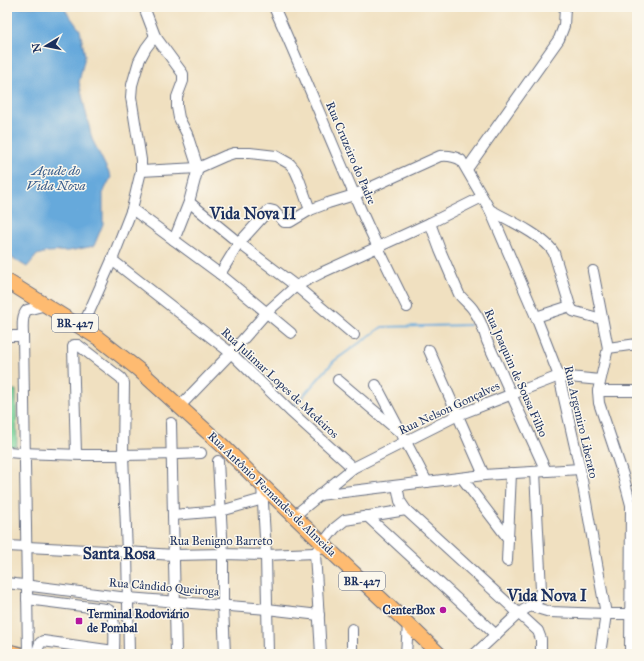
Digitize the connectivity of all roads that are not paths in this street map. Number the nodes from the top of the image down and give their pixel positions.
1 (144, 7) edge
2 (274, 7) edge
3 (565, 7) edge
4 (155, 36) junction
5 (198, 168) junction
6 (467, 169) junction
7 (141, 171) junction
8 (354, 195) junction
9 (482, 197) junction
10 (188, 202) junction
11 (132, 209) junction
12 (310, 210) junction
13 (490, 210) junction
14 (430, 223) junction
15 (174, 240) junction
16 (239, 243) junction
17 (378, 248) junction
18 (112, 260) junction
19 (593, 271) dead end
20 (220, 274) junction
21 (7, 281) edge
22 (296, 286) junction
23 (46, 305) junction
24 (570, 306) junction
25 (407, 307) dead end
26 (267, 312) junction
27 (536, 317) junction
28 (602, 319) junction
29 (82, 328) junction
30 (291, 333) dead end
31 (354, 335) dead end
32 (7, 336) edge
33 (23, 336) junction
34 (637, 344) edge
35 (608, 348) junction
36 (429, 350) dead end
37 (231, 353) junction
38 (559, 376) junction
39 (338, 380) dead end
40 (600, 380) junction
41 (376, 385) dead end
42 (598, 391) junction
43 (511, 394) junction
44 (637, 394) edge
45 (180, 406) junction
46 (458, 415) junction
47 (171, 423) dead end
48 (404, 438) junction
49 (7, 452) edge
50 (201, 452) dead end
51 (25, 454) junction
52 (76, 454) junction
53 (172, 454) junction
54 (123, 455) junction
55 (218, 461) dead end
56 (353, 468) junction
57 (580, 468) junction
58 (546, 471) junction
59 (535, 472) junction
60 (511, 474) junction
61 (484, 475) junction
62 (462, 478) junction
63 (427, 482) junction
64 (396, 486) junction
65 (262, 492) junction
66 (319, 495) junction
67 (634, 505) edge
68 (406, 510) junction
69 (221, 511) junction
70 (173, 516) junction
71 (294, 516) junction
72 (367, 516) junction
73 (507, 537) junction
74 (7, 546) edge
75 (26, 547) junction
76 (319, 548) junction
77 (127, 552) junction
78 (223, 554) junction
79 (174, 555) junction
80 (266, 555) junction
81 (507, 562) dead end
82 (7, 583) edge
83 (27, 585) junction
84 (128, 598) junction
85 (27, 599) junction
86 (175, 602) junction
87 (223, 606) junction
88 (530, 606) junction
89 (267, 609) junction
90 (519, 613) junction
91 (606, 614) junction
92 (634, 614) edge
93 (319, 615) junction
94 (408, 624) junction
95 (352, 629) dead end
96 (496, 635) junction
97 (7, 652) edge
98 (114, 653) edge
99 (19, 654) edge
100 (28, 654) edge
101 (36, 654) edge
102 (129, 654) edge
103 (176, 654) edge
104 (225, 654) edge
105 (268, 654) edge
106 (321, 654) edge
107 (352, 654) edge
108 (406, 654) edge
109 (439, 654) edge
110 (475, 654) edge
111 (542, 654) edge
112 (600, 654) edge
113 (630, 654) edge

1 - 4 street
2 - 8 street, Rua Cruzeiro do Padre
3 - 6 street
4 - 5 street
4 - 7 street
5 - 7 street
5 - 10 street
5 - 12 street
6 - 8 street
6 - 9 street, Rua Argemiro Liberato
7 - 11 street
8 - 12 street
8 - 17 street, Rua Cruzeiro do Padre
9 - 13 street, Rua Argemiro Liberato
9 - 14 street
10 - 15 street
10 - 16 street
11 - 15 street
11 - 18 street
12 - 16 street
13 - 24 street
13 - 27 street, Rua Argemiro Liberato
14 - 17 street
14 - 43 street, Rua Joaquim de Sousa Filho
15 - 20 street
16 - 20 street
16 - 22 street
17 - 22 street
17 - 25 street, Rua Cruzeiro do Padre
18 - 29 street
18 - 37 street, Rua Julimar Lopes de Medeiros
19 - 28 street
20 - 26 street
21 - 23 highway, BR-427
22 - 26 street
22 - 31 street
23 - 29 highway, BR-427
23 - 33 street
24 - 27 street
24 - 28 street
26 - 30 street
26 - 37 street
27 - 38 street, Rua Argemiro Liberato
28 - 35 street
29 - 45 highway, Rua Antônio Fernandes de Almeida / BR-427
32 - 33 street
33 - 51 street
34 - 35 street
35 - 40 street
36 - 46 street
37 - 45 street
37 - 56 street, Rua Julimar Lopes de Medeiros
38 - 40 street, Rua Nelson Gonçalves
38 - 43 street, Rua Nelson Gonçalves
38 - 57 street, Rua Argemiro Liberato
39 - 48 street
40 - 42 street
41 - 48 street
42 - 44 street
42 - 67 street
43 - 46 street, Rua Nelson Gonçalves
43 - 58 street, Rua Joaquim de Sousa Filho
45 - 65 highway, Rua Antônio Fernandes de Almeida / BR-427
46 - 48 street, Rua Nelson Gonçalves
46 - 61 street
47 - 53 street
48 - 56 street, Rua Nelson Gonçalves
48 - 63 street
49 - 51 street
50 - 53 street
51 - 52 street
51 - 75 street
52 - 54 street
52 - 54 street
53 - 54 street
53 - 70 street
54 - 77 street
55 - 69 street
56 - 66 street, Rua Nelson Gonçalves
57 - 58 street
57 - 91 street, Rua Argemiro Liberato
58 - 59 street
59 - 60 street
59 - 88 street
60 - 61 street
60 - 73 street
61 - 62 street
62 - 63 street
62 - 73 street
63 - 64 street
64 - 66 street
64 - 68 street
65 - 69 street
65 - 71 highway, Rua Antônio Fernandes de Almeida / BR-427
65 - 80 street
66 - 71 street, Rua Nelson Gonçalves
67 - 92 street
68 - 72 street
68 - 90 street
69 - 70 street
69 - 78 street
70 - 79 street
71 - 76 highway, Rua Antônio Fernandes de Almeida / BR-427
72 - 76 street
72 - 96 street
73 - 81 street
74 - 75 street, Rua Benigno Barreto
75 - 77 street, Rua Benigno Barreto
75 - 83 street
76 - 80 street, Rua Benigno Barreto
76 - 93 street
76 - 94 highway, Rua Antônio Fernandes de Almeida / BR-427
77 - 79 street, Rua Benigno Barreto
77 - 84 street
78 - 79 street, Rua Benigno Barreto
78 - 80 street, Rua Benigno Barreto
78 - 87 street
79 - 86 street
80 - 89 street
82 - 83 street, Rua Cândido Queiroga
83 - 84 street, Rua Cândido Queiroga
83 - 85 street
84 - 86 street, Rua Cândido Queiroga
84 - 102 street
85 - 98 street
85 - 100 street
86 - 87 street, Rua Cândido Queiroga
86 - 103 street
87 - 89 street, Rua Cândido Queiroga
87 - 104 street
88 - 90 street
88 - 91 street
89 - 93 street, Rua Cândido Queiroga
89 - 105 street
90 - 96 street
90 - 111 street
91 - 92 street
91 - 112 street, Rua Argemiro Liberato
92 - 113 street
93 - 106 street
94 - 108 street
94 - 109 highway, Rua Antônio Fernandes de Almeida / BR-427
95 - 107 street
96 - 110 street
97 - 99 highway
98 - 101 street

